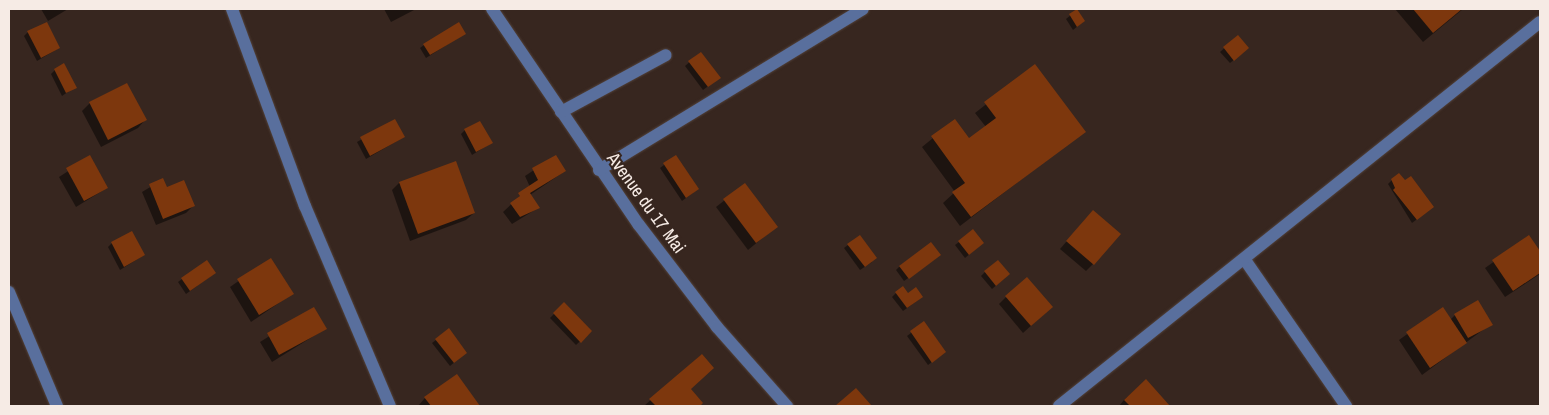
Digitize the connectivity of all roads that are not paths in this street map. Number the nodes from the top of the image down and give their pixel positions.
1 (492, 9) edge
2 (863, 9) edge
3 (234, 10) edge
4 (1540, 22) edge
5 (666, 55) dead end
6 (561, 112) junction
7 (599, 170) junction
8 (1245, 260) junction
9 (9, 292) edge
10 (57, 406) edge
11 (390, 406) edge
12 (786, 406) edge
13 (1059, 406) edge
14 (1346, 406) edge

1 - 6 street, Avenue du 17 Mai
2 - 7 street
3 - 11 street
4 - 8 street
5 - 6 street
6 - 7 street, Avenue du 17 Mai
7 - 12 street, Avenue du 17 Mai
8 - 13 street
8 - 14 street
9 - 10 street

